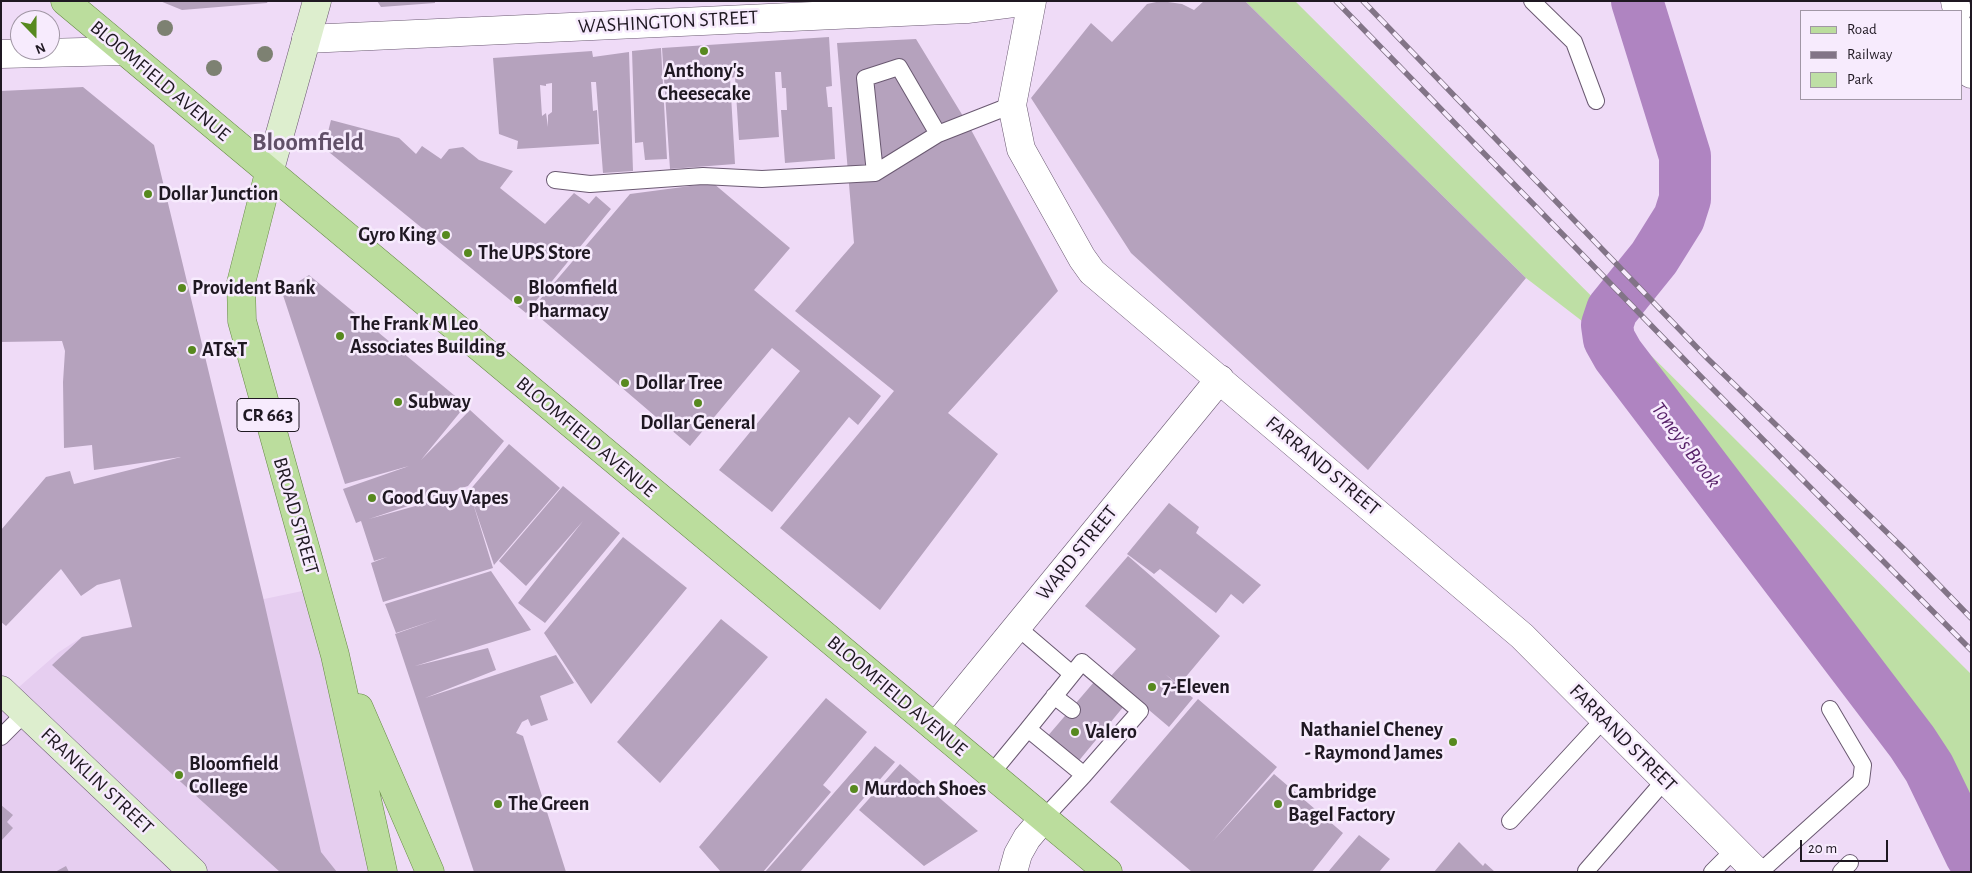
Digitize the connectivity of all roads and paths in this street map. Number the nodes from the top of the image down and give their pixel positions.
1 (65, 1) edge
2 (317, 1) edge
3 (1030, 1) edge
4 (1532, 1) edge
5 (1962, 34) edge
6 (306, 39) junction
7 (124, 51) junction
8 (1, 54) edge
9 (1971, 74) edge
10 (1596, 101) dead end
11 (1012, 105) junction
12 (938, 134) junction
13 (269, 173) junction
14 (875, 173) junction
15 (556, 180) dead end
16 (1220, 379) junction
17 (1017, 627) junction
18 (335, 655) junction
19 (1072, 674) junction
20 (1, 690) edge
21 (1054, 696) junction
22 (1830, 709) dead end
23 (1072, 710) dead end
24 (25, 712) junction
25 (1604, 719) junction
26 (935, 727) junction
27 (1028, 730) junction
28 (1, 737) edge
29 (991, 774) junction
30 (1084, 775) junction
31 (1665, 780) junction
32 (1044, 818) junction
33 (1510, 821) dead end
34 (1735, 849) junction
35 (1586, 871) edge
36 (193, 872) edge
37 (384, 872) edge
38 (430, 872) edge
39 (1013, 872) edge
40 (1108, 872) edge
41 (1712, 872) edge
42 (1759, 872) edge

1 - 7 main road, BLOOMFIELD AVENUE
2 - 6 main road
3 - 6 street, WASHINGTON STREET
3 - 11 street, FARRAND STREET
4 - 10 lane
5 - 9 street
6 - 13 main road
7 - 8 street
7 - 13 main road, BLOOMFIELD AVENUE
11 - 12 lane
11 - 16 street, FARRAND STREET
12 - 14 lane
12 - 14 lane
13 - 18 main road, BROAD STREET / CR 663
13 - 26 main road, BLOOMFIELD AVENUE
14 - 15 lane
16 - 17 street, WARD STREET
16 - 25 street, FARRAND STREET
17 - 19 lane
17 - 26 street, WARD STREET
18 - 37 main road, BROAD STREET / CR 663
18 - 38 main road, BROAD STREET / CR 663
19 - 21 lane
19 - 30 lane
20 - 24 main road, FRANKLIN STREET
21 - 23 lane
21 - 27 lane
22 - 42 lane
24 - 28 lane
24 - 36 main road, FRANKLIN STREET
25 - 31 street, FARRAND STREET
25 - 33 lane
26 - 29 main road, BLOOMFIELD AVENUE
27 - 29 lane
27 - 30 lane
29 - 32 main road, BLOOMFIELD AVENUE
30 - 32 lane
31 - 34 street, FARRAND STREET
31 - 35 lane
32 - 39 street
32 - 40 main road, BLOOMFIELD AVENUE
34 - 41 lane
34 - 42 street, FARRAND STREET

